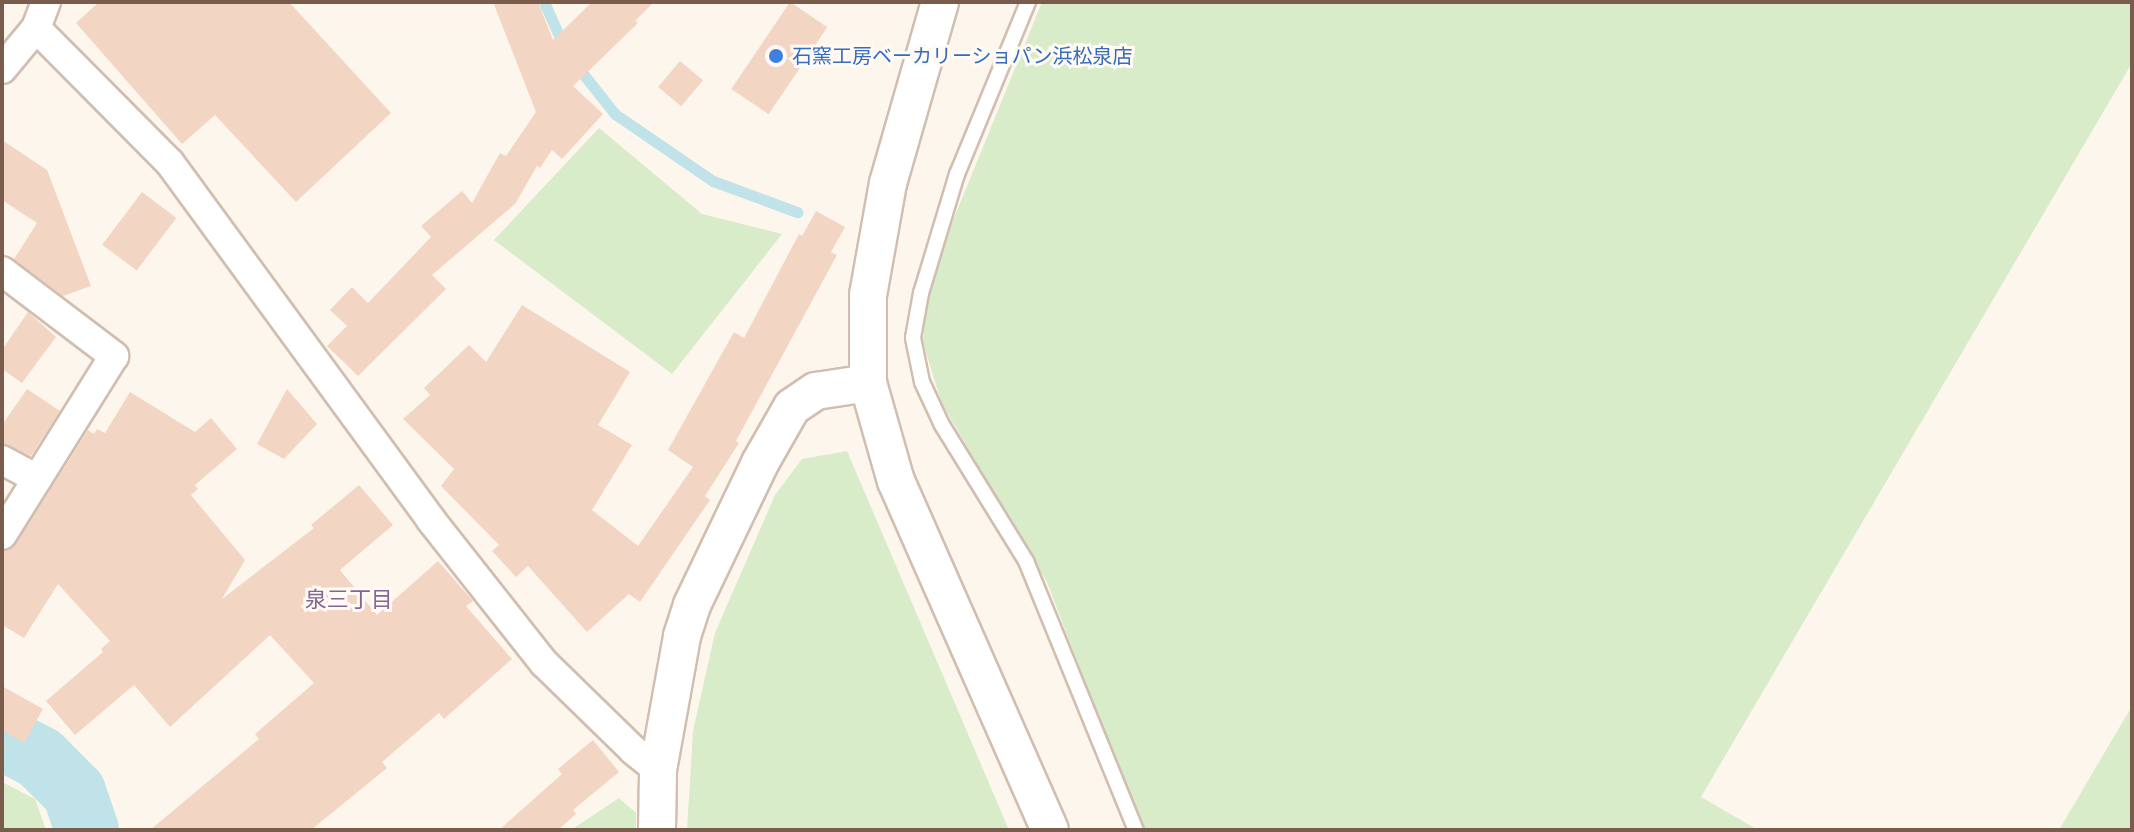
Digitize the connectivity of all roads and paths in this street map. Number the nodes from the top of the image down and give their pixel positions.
1 (940, 2) edge
2 (1028, 2) edge
3 (41, 15) edge
4 (2, 69) edge
5 (2, 271) edge
6 (868, 383) junction
7 (2, 460) edge
8 (37, 479) junction
9 (2, 535) edge
10 (658, 770) junction
11 (657, 830) edge
12 (1050, 830) edge
13 (1136, 830) edge

1 - 6 street
2 - 13 lane
3 - 4 street
3 - 10 street
5 - 8 street
6 - 10 street
6 - 12 street
7 - 8 street
8 - 9 street
10 - 11 street

